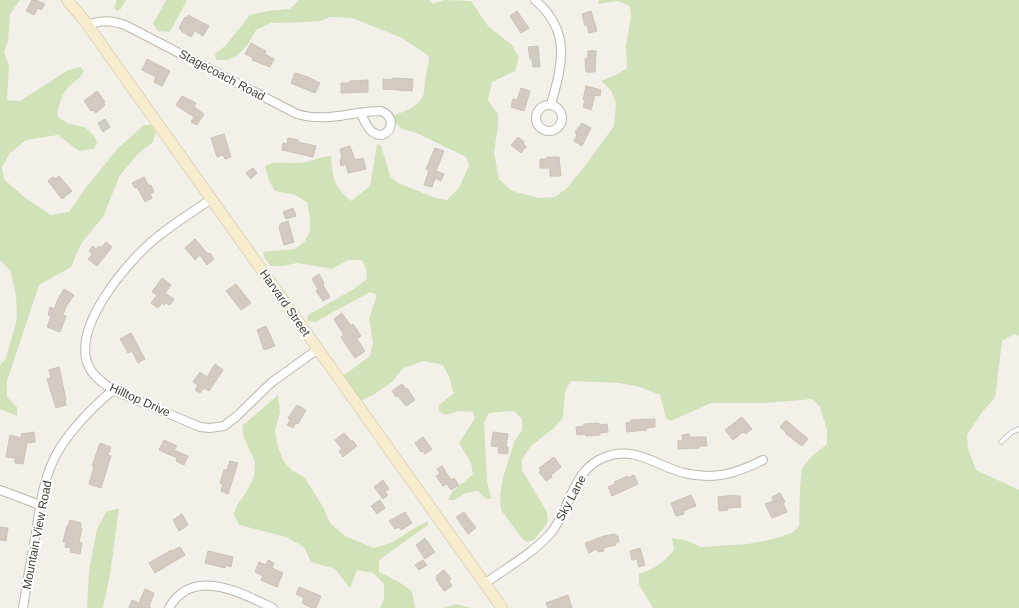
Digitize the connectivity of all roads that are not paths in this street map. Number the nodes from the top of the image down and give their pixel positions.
1 (67, 0) edge
2 (535, 0) edge
3 (87, 25) junction
4 (551, 105) dead end
5 (361, 114) dead end
6 (211, 199) junction
7 (318, 349) junction
8 (113, 390) junction
9 (1019, 429) edge
10 (1001, 442) dead end
11 (763, 460) dead end
12 (0, 490) edge
13 (40, 505) junction
14 (484, 584) junction
15 (23, 608) edge
16 (168, 608) edge
17 (273, 608) edge
18 (502, 608) edge

1 - 3 main road, Harvard Street
2 - 4 street
3 - 5 street, Stagecoach Road
3 - 6 main road, Harvard Street
6 - 7 main road, Harvard Street
6 - 8 street, Hilltop Drive
7 - 8 street, Hilltop Drive
7 - 14 main road, Harvard Street
8 - 13 street, Mountain View Road
9 - 10 lane
11 - 14 street, Sky Lane
12 - 13 street
13 - 15 street, Mountain View Road
14 - 18 main road, Harvard Street
16 - 17 street

